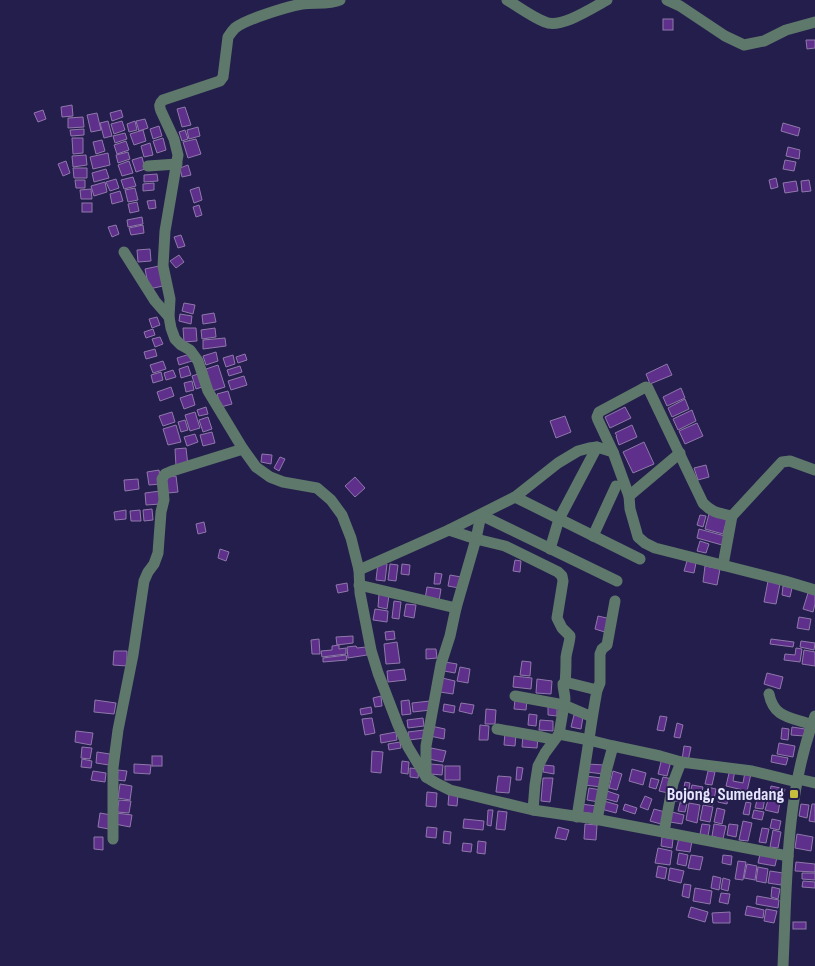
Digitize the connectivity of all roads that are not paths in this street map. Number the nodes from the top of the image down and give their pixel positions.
1 (340, 0) edge
2 (507, 0) edge
3 (607, 0) edge
4 (667, 0) edge
5 (815, 22) edge
6 (177, 164) junction
7 (148, 166) dead end
8 (124, 252) dead end
9 (168, 317) junction
10 (597, 448) junction
11 (243, 449) junction
12 (613, 452) junction
13 (680, 453) junction
14 (815, 470) edge
15 (616, 486) dead end
16 (629, 496) junction
17 (515, 498) junction
18 (481, 515) junction
19 (732, 516) junction
20 (560, 520) junction
21 (449, 530) junction
22 (594, 536) junction
23 (476, 538) junction
24 (550, 549) junction
25 (640, 559) dead end
26 (723, 565) junction
27 (359, 570) junction
28 (617, 581) dead end
29 (359, 585) junction
30 (815, 590) edge
31 (615, 600) dead end
32 (456, 608) junction
33 (565, 683) junction
34 (598, 690) junction
35 (769, 694) dead end
36 (514, 696) dead end
37 (564, 705) junction
38 (592, 717) junction
39 (813, 721) edge
40 (497, 729) dead end
41 (556, 737) junction
42 (589, 740) junction
43 (613, 746) junction
44 (681, 762) junction
45 (426, 776) junction
46 (797, 780) junction
47 (815, 783) edge
48 (533, 810) junction
49 (577, 817) junction
50 (597, 820) junction
51 (664, 832) junction
52 (112, 839) dead end
53 (788, 856) junction
54 (782, 966) edge

1 - 6 street
2 - 3 street
4 - 5 street
6 - 7 street
6 - 9 street
8 - 9 street
9 - 11 street
10 - 12 street
10 - 17 street
10 - 20 street
11 - 27 street
11 - 52 street
12 - 13 street
12 - 16 street
13 - 16 street
13 - 19 street
14 - 19 street
15 - 22 street
16 - 26 street
17 - 18 street
17 - 20 street
18 - 21 street
18 - 23 street
18 - 24 street
19 - 26 street
20 - 22 street
20 - 24 street
21 - 23 street
21 - 27 street
22 - 25 street
23 - 32 street
23 - 33 street
24 - 28 street
26 - 30 street
27 - 29 street
29 - 32 street
29 - 45 street
31 - 34 street
32 - 45 street
33 - 34 street
33 - 37 street
34 - 38 street
35 - 39 street
36 - 37 street
37 - 38 street
37 - 41 street
38 - 42 street
39 - 46 street
40 - 41 street
41 - 42 street
41 - 48 street
42 - 43 street
42 - 49 street
43 - 44 street
43 - 50 street
44 - 46 street
44 - 51 street
45 - 48 street
46 - 47 street
46 - 53 street
48 - 49 street
49 - 50 street
50 - 51 street
51 - 53 street
53 - 54 street

